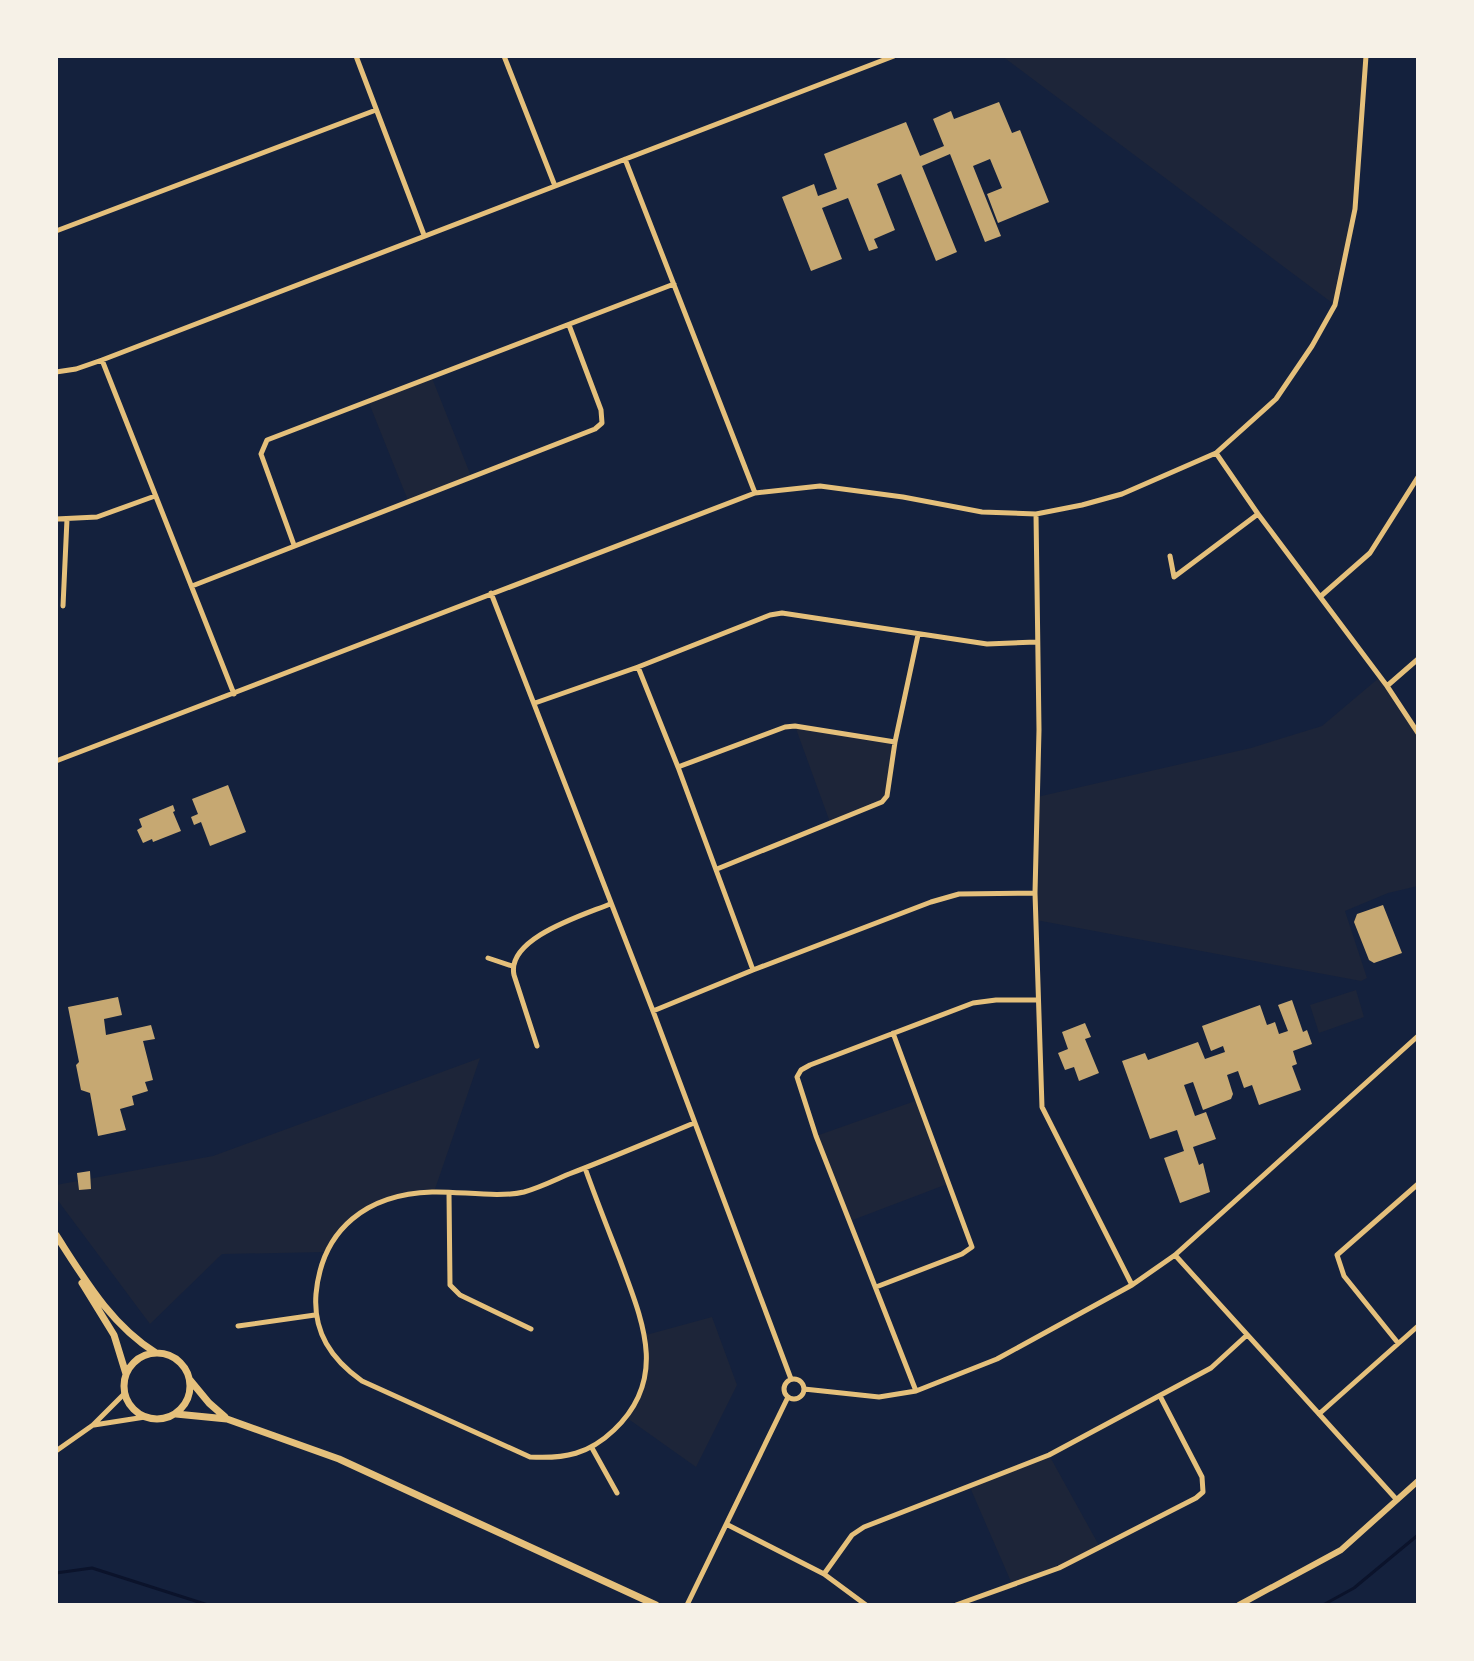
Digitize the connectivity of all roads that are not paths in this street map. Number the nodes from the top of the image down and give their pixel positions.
1 (356, 56) edge
2 (504, 56) edge
3 (894, 56) edge
4 (1366, 56) edge
5 (376, 110) junction
6 (625, 159) junction
7 (555, 186) junction
8 (56, 231) edge
9 (424, 235) junction
10 (674, 284) junction
11 (569, 325) junction
12 (102, 360) junction
13 (56, 372) edge
14 (1216, 453) junction
15 (1418, 477) edge
16 (755, 493) junction
17 (156, 496) junction
18 (1036, 514) junction
19 (1258, 514) junction
20 (56, 519) edge
21 (67, 519) junction
22 (294, 545) junction
23 (1170, 556) dead end
24 (192, 586) junction
25 (491, 593) junction
26 (1321, 596) junction
27 (63, 606) dead end
28 (918, 635) junction
29 (1036, 642) junction
30 (1418, 659) edge
31 (638, 667) junction
32 (1387, 686) junction
33 (234, 694) junction
34 (535, 703) junction
35 (1418, 733) edge
36 (895, 742) junction
37 (56, 761) edge
38 (678, 767) junction
39 (717, 869) junction
40 (1035, 893) junction
41 (610, 904) junction
42 (488, 958) dead end
43 (512, 966) junction
44 (753, 970) junction
45 (1037, 1000) junction
46 (653, 1011) junction
47 (893, 1033) junction
48 (1418, 1036) edge
49 (537, 1046) dead end
50 (694, 1123) junction
51 (585, 1168) junction
52 (1418, 1184) edge
53 (449, 1193) junction
54 (56, 1237) edge
55 (1175, 1255) junction
56 (1132, 1285) junction
57 (876, 1287) junction
58 (315, 1315) junction
59 (238, 1326) dead end
60 (1418, 1326) edge
61 (531, 1329) dead end
62 (1247, 1335) junction
63 (1398, 1343) junction
64 (156, 1353) junction
65 (126, 1374) junction
66 (190, 1379) junction
67 (791, 1379) junction
68 (804, 1389) junction
69 (916, 1391) junction
70 (125, 1393) junction
71 (1160, 1396) junction
72 (788, 1397) junction
73 (176, 1414) junction
74 (1319, 1414) junction
75 (145, 1417) junction
76 (227, 1419) junction
77 (93, 1425) junction
78 (592, 1448) junction
79 (56, 1451) edge
80 (1418, 1481) edge
81 (617, 1493) dead end
82 (1397, 1500) junction
83 (728, 1525) junction
84 (824, 1574) junction
85 (656, 1605) edge
86 (687, 1605) edge
87 (866, 1605) edge
88 (956, 1605) edge
89 (1239, 1605) edge

1 - 5 street
2 - 7 street
3 - 6 street
4 - 14 street
5 - 8 street
5 - 9 street
6 - 7 street
6 - 10 street
7 - 9 street
9 - 12 street
10 - 11 street
10 - 16 street
11 - 22 street
11 - 22 street
12 - 13 street
12 - 17 street
14 - 18 street
14 - 19 street
15 - 26 street
16 - 18 street
16 - 25 street
17 - 21 street
17 - 24 street
18 - 29 street
19 - 23 street
19 - 26 street
20 - 21 street
21 - 27 street
22 - 24 street
24 - 33 street
25 - 33 street
25 - 34 street
26 - 32 street
28 - 29 street
28 - 31 street
28 - 36 street
29 - 40 street
30 - 32 street
31 - 34 street
31 - 38 street
32 - 35 street
33 - 37 street
34 - 41 street
36 - 38 street
36 - 39 street
38 - 39 street
39 - 44 street
40 - 44 street
40 - 45 street
41 - 43 street
41 - 46 street
42 - 43 street
43 - 49 street
44 - 46 street
45 - 47 street
45 - 56 street
46 - 50 street
47 - 57 street
47 - 57 street
48 - 55 street
50 - 51 street
50 - 67 street
51 - 53 street
51 - 78 street
52 - 63 street
53 - 58 street
53 - 61 street
54 - 64 main road
54 - 65 main road
55 - 56 street
55 - 62 street
56 - 69 street
57 - 69 street
58 - 59 street
58 - 78 street
60 - 63 street
62 - 71 street
62 - 74 street
63 - 74 street
64 - 65 main road
64 - 66 main road
65 - 70 main road
66 - 73 main road
66 - 76 main road
67 - 68 street
67 - 72 street
68 - 69 street
68 - 72 street
70 - 75 main road
70 - 77 street
71 - 84 street
71 - 88 street
72 - 83 street
73 - 75 main road
73 - 76 main road
74 - 82 street
75 - 77 street
76 - 85 main road
77 - 79 street
78 - 81 street
80 - 82 street
82 - 89 street
83 - 84 street
83 - 86 street
84 - 87 street

